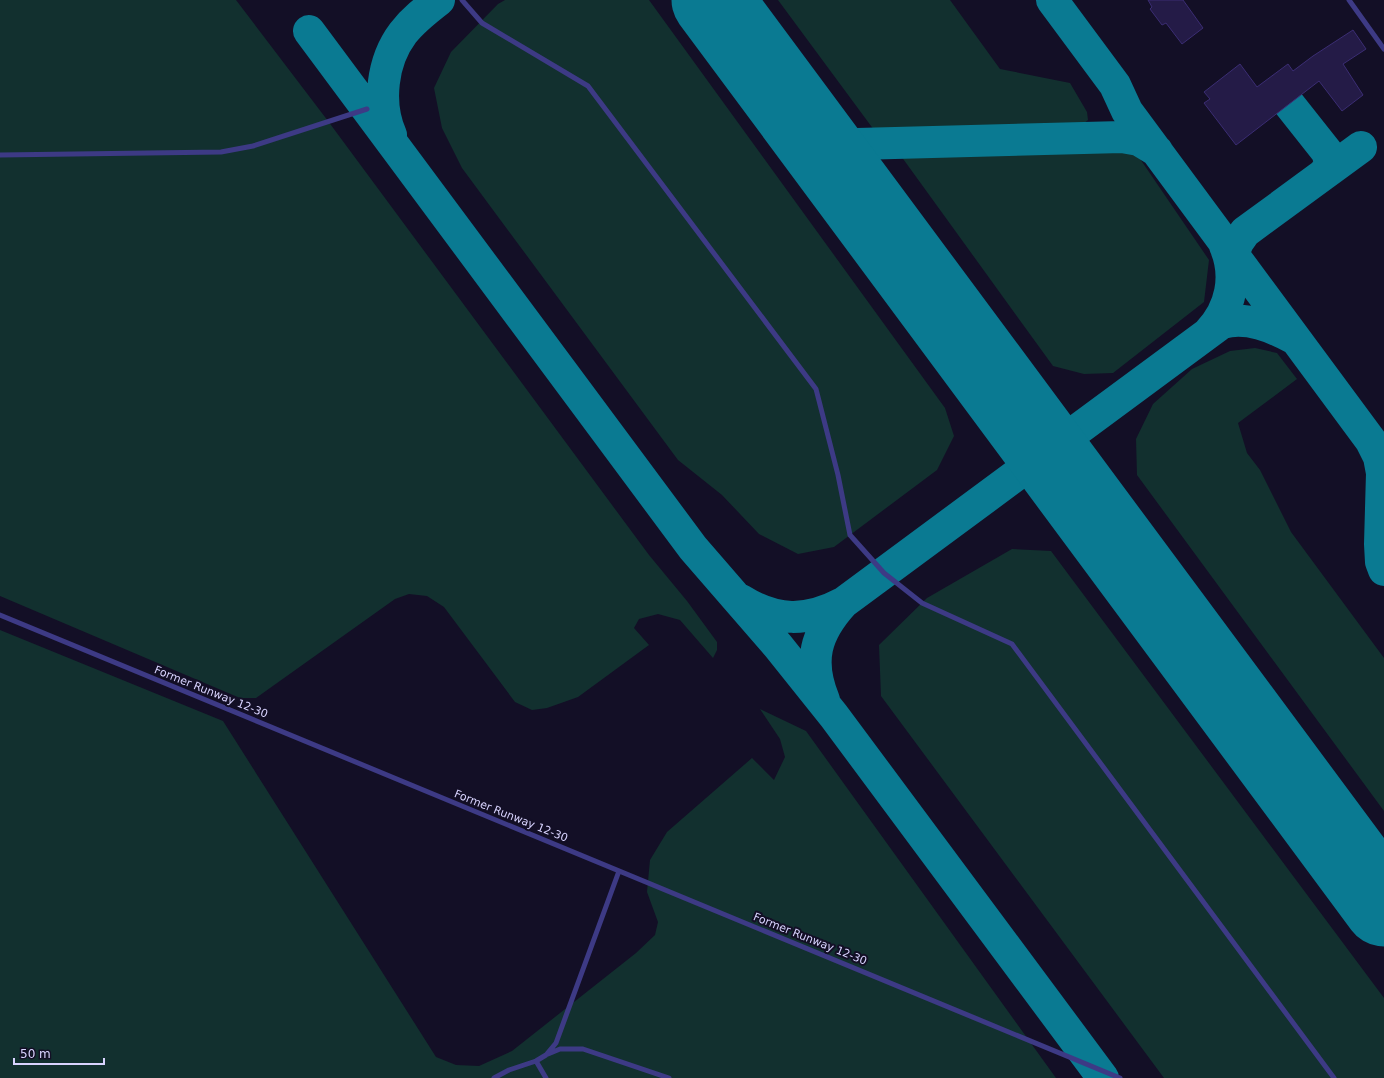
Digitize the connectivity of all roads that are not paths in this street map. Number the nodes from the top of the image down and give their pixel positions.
1 (462, 0) edge
2 (1349, 0) edge
3 (1384, 49) edge
4 (367, 109) dead end
5 (0, 155) edge
6 (0, 615) edge
7 (619, 871) junction
8 (546, 1055) junction
9 (536, 1061) junction
10 (494, 1078) edge
11 (546, 1078) edge
12 (669, 1078) edge
13 (1120, 1078) edge
14 (1334, 1078) edge

1 - 14 lane
2 - 3 lane
4 - 5 lane
6 - 7 lane, Former Runway 12-30
7 - 8 lane
7 - 13 lane, Former Runway 12-30
8 - 9 lane
8 - 12 lane
9 - 10 lane
9 - 11 lane

